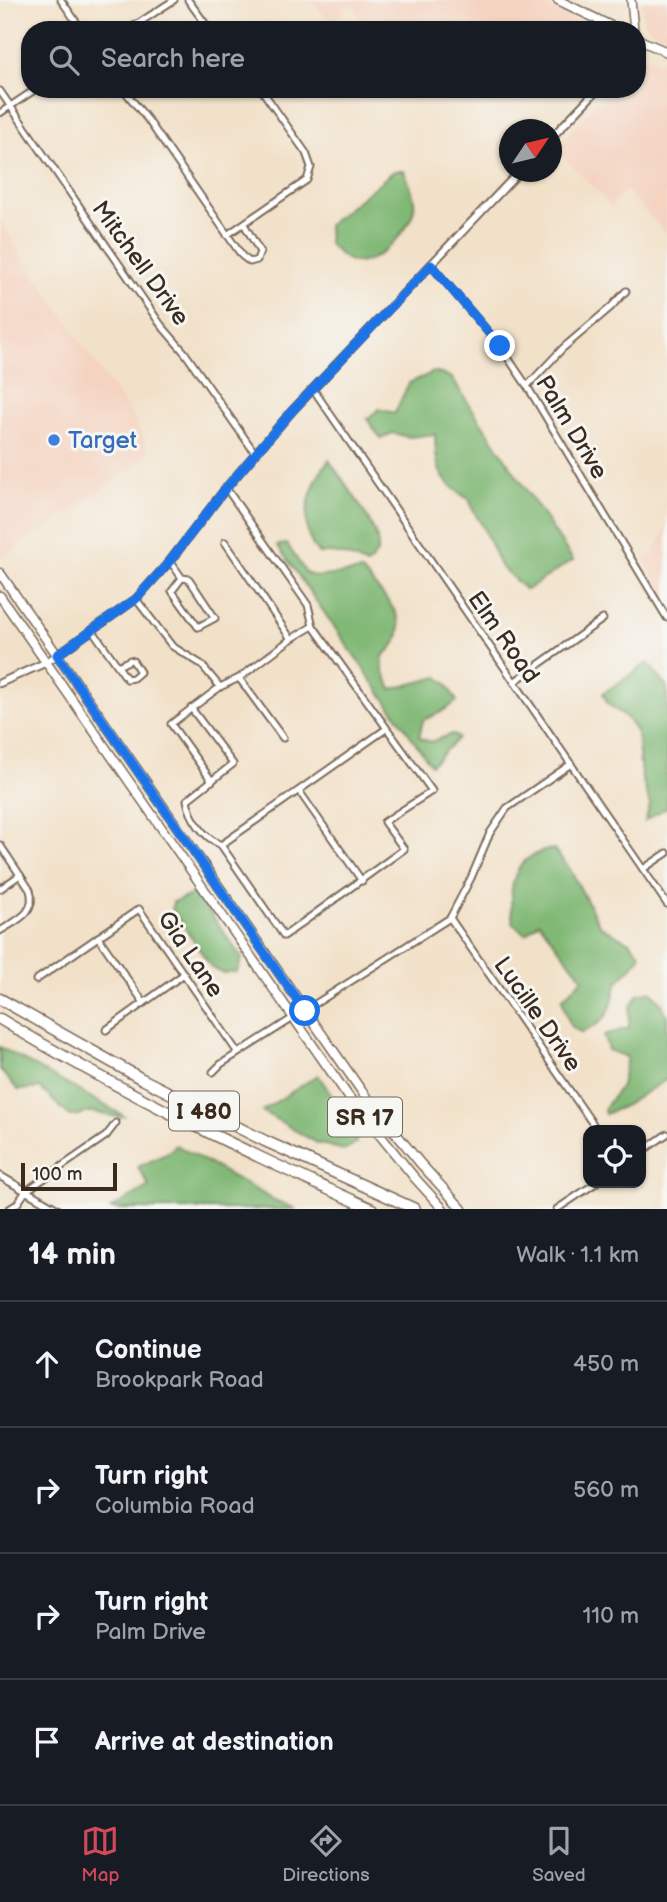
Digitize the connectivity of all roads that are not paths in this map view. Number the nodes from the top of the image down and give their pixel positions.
1 (61, 0) edge
2 (174, 0) edge
3 (188, 0) edge
4 (558, 0) edge
5 (631, 0) edge
6 (76, 21) edge
7 (142, 21) edge
8 (203, 21) edge
9 (601, 21) edge
10 (633, 21) edge
11 (646, 43) edge
12 (667, 52) edge
13 (0, 91) edge
14 (22, 98) edge
15 (130, 98) edge
16 (267, 98) edge
17 (589, 98) edge
18 (10, 106) junction
19 (0, 113) edge
20 (562, 126) edge
21 (510, 182) edge
22 (244, 224) junction
23 (227, 235) junction
24 (431, 265) junction
25 (626, 290) dead end
26 (527, 386) junction
27 (313, 389) junction
28 (255, 453) junction
29 (226, 488) junction
30 (225, 542) dead end
31 (170, 561) junction
32 (0, 573) edge
33 (182, 578) junction
34 (0, 596) edge
35 (136, 599) junction
36 (667, 618) edge
37 (603, 619) dead end
38 (313, 626) junction
39 (93, 631) junction
40 (291, 639) junction
41 (57, 655) junction
42 (47, 662) junction
43 (118, 666) dead end
44 (239, 678) junction
45 (514, 682) junction
46 (0, 684) edge
47 (220, 687) junction
48 (191, 708) junction
49 (386, 729) junction
50 (283, 738) dead end
51 (570, 764) junction
52 (212, 781) junction
53 (299, 791) junction
54 (0, 845) edge
55 (221, 845) junction
56 (667, 853) edge
57 (643, 869) junction
58 (20, 875) junction
59 (362, 881) junction
60 (0, 889) edge
61 (667, 904) edge
62 (450, 918) junction
63 (0, 932) edge
64 (98, 937) junction
65 (184, 974) junction
66 (36, 980) dead end
67 (0, 999) edge
68 (144, 1003) junction
69 (305, 1011) junction
70 (0, 1019) edge
71 (293, 1019) junction
72 (106, 1030) dead end
73 (238, 1053) junction
74 (213, 1072) dead end
75 (116, 1123) dead end
76 (594, 1125) edge
77 (667, 1134) edge
78 (646, 1149) edge
79 (0, 1176) edge
80 (588, 1188) edge
81 (26, 1191) junction
82 (9, 1209) edge
83 (57, 1209) edge
84 (372, 1209) edge
85 (415, 1209) edge
86 (443, 1209) edge
87 (462, 1209) edge
88 (557, 1209) edge

1 - 6 street
2 - 7 street
3 - 8 street
4 - 9 main road
5 - 10 main road
11 - 12 main road
13 - 18 street, Mitchell Drive
14 - 18 street
15 - 23 street
16 - 22 street
17 - 20 street
18 - 19 street
18 - 28 street, Mitchell Drive
21 - 24 street
22 - 23 street
22 - 23 street
24 - 26 street, Palm Drive
24 - 27 street
25 - 26 street
26 - 36 street, Palm Drive
27 - 28 street
27 - 45 street, Elm Road
28 - 29 street
29 - 31 street
29 - 38 street
30 - 40 street
31 - 33 street
31 - 35 street
32 - 41 main road, SR 17
33 - 33 street
34 - 42 main road, SR 17
35 - 39 street
35 - 47 street
37 - 45 street
38 - 40 street
38 - 49 street
39 - 41 street
39 - 43 street
40 - 44 street
41 - 42 street
41 - 69 main road, SR 17
42 - 46 street
42 - 71 main road, SR 17
44 - 47 street
44 - 50 street
45 - 51 street, Elm Road
47 - 48 street
48 - 52 street
48 - 52 street
49 - 53 street
49 - 59 street
51 - 57 street, Elm Road
51 - 62 street
52 - 55 street
53 - 55 street
53 - 59 street
54 - 58 street
55 - 59 street
56 - 57 street
57 - 61 street, Elm Road
58 - 60 street
58 - 63 street
62 - 69 street
62 - 76 street, Lucille Drive
64 - 65 street, Gia Lane
64 - 66 street, Gia Lane
64 - 68 street
65 - 68 street
65 - 73 street, Gia Lane
67 - 85 highway, I 480
68 - 72 street
69 - 71 street
69 - 87 main road, SR 17
70 - 84 highway, I 480
71 - 73 street
71 - 86 main road, SR 17
73 - 74 street
75 - 81 street
77 - 78 street
79 - 81 street
80 - 88 street
81 - 82 street
81 - 83 street

